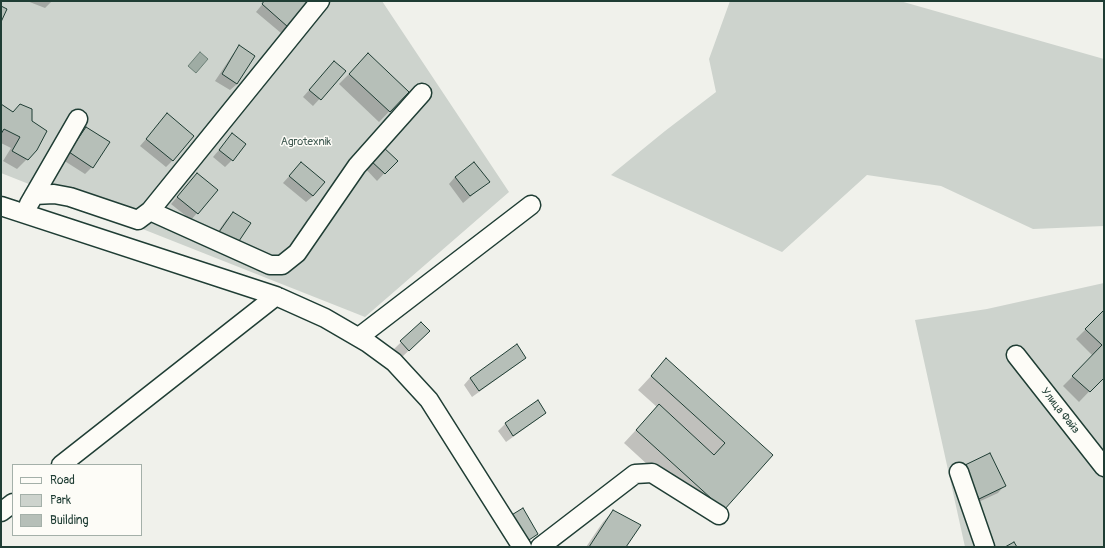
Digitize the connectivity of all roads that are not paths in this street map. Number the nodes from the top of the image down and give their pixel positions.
1 (320, 1) edge
2 (422, 93) dead end
3 (78, 119) dead end
4 (34, 195) junction
5 (531, 205) dead end
6 (1, 206) edge
7 (150, 211) junction
8 (23, 213) junction
9 (276, 296) junction
10 (359, 337) junction
11 (1016, 355) dead end
12 (62, 464) edge
13 (1104, 467) edge
14 (959, 472) dead end
15 (12, 504) edge
16 (1, 512) edge
17 (719, 515) dead end
18 (522, 547) edge
19 (540, 547) edge
20 (985, 547) edge

1 - 7 street
2 - 7 street
3 - 4 street
4 - 7 street
4 - 8 street
5 - 10 street
6 - 8 street
8 - 9 street
9 - 10 street
9 - 12 street
10 - 18 street
11 - 13 street, Улица Файз
14 - 20 street
15 - 16 street
17 - 19 street

